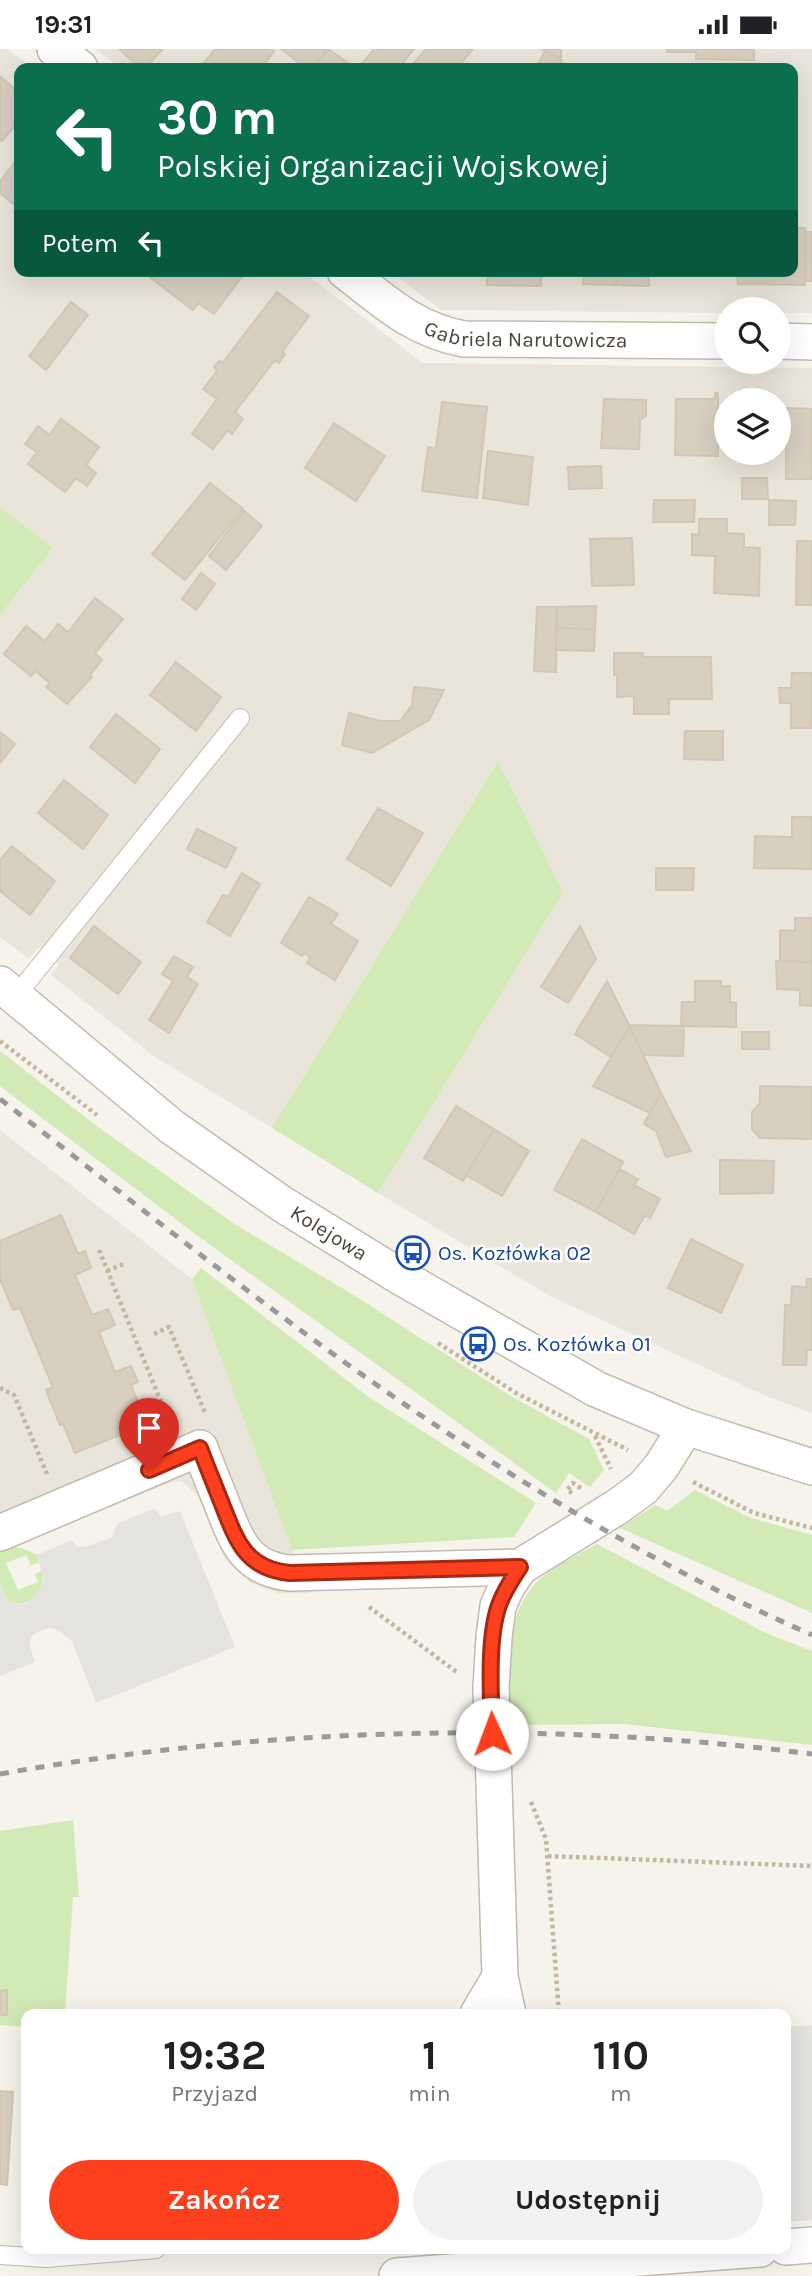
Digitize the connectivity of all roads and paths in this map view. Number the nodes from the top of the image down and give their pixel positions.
1 (55, 49) edge
2 (73, 63) edge
3 (353, 277) edge
4 (714, 341) edge
5 (791, 341) edge
6 (812, 342) edge
7 (240, 719) dead end
8 (8, 991) edge
9 (99, 1249) dead end
10 (126, 1263) dead end
11 (107, 1271) junction
12 (154, 1334) dead end
13 (0, 1388) edge
14 (207, 1417) dead end
15 (686, 1427) junction
16 (168, 1428) dead end
17 (812, 1467) edge
18 (48, 1476) dead end
19 (701, 1477) dead end
20 (608, 1479) dead end
21 (643, 1488) junction
22 (590, 1494) dead end
23 (575, 1495) dead end
24 (0, 1533) edge
25 (520, 1567) junction
26 (366, 1605) dead end
27 (491, 1710) junction
28 (812, 1866) edge
29 (500, 1977) junction
30 (481, 2009) edge
31 (507, 2009) edge
32 (559, 2009) edge
33 (812, 2245) edge
34 (791, 2247) edge
35 (95, 2254) edge
36 (628, 2254) edge
37 (0, 2255) edge
38 (444, 2261) edge
39 (397, 2276) edge

1 - 2 street
3 - 4 street, Gabriela Narutowicza
5 - 6 street
7 - 8 lane
8 - 15 street, Kolejowa
9 - 11 path
10 - 11 path
11 - 16 path
12 - 14 path
13 - 18 path
15 - 17 street, Kolejowa
15 - 21 street
19 - 21 path
20 - 21 path
21 - 25 street
22 - 23 path
24 - 25 street
25 - 27 street
26 - 27 path
27 - 29 street
28 - 32 path
29 - 30 street
29 - 31 street
33 - 34 street
35 - 37 lane
36 - 38 street
38 - 39 street

